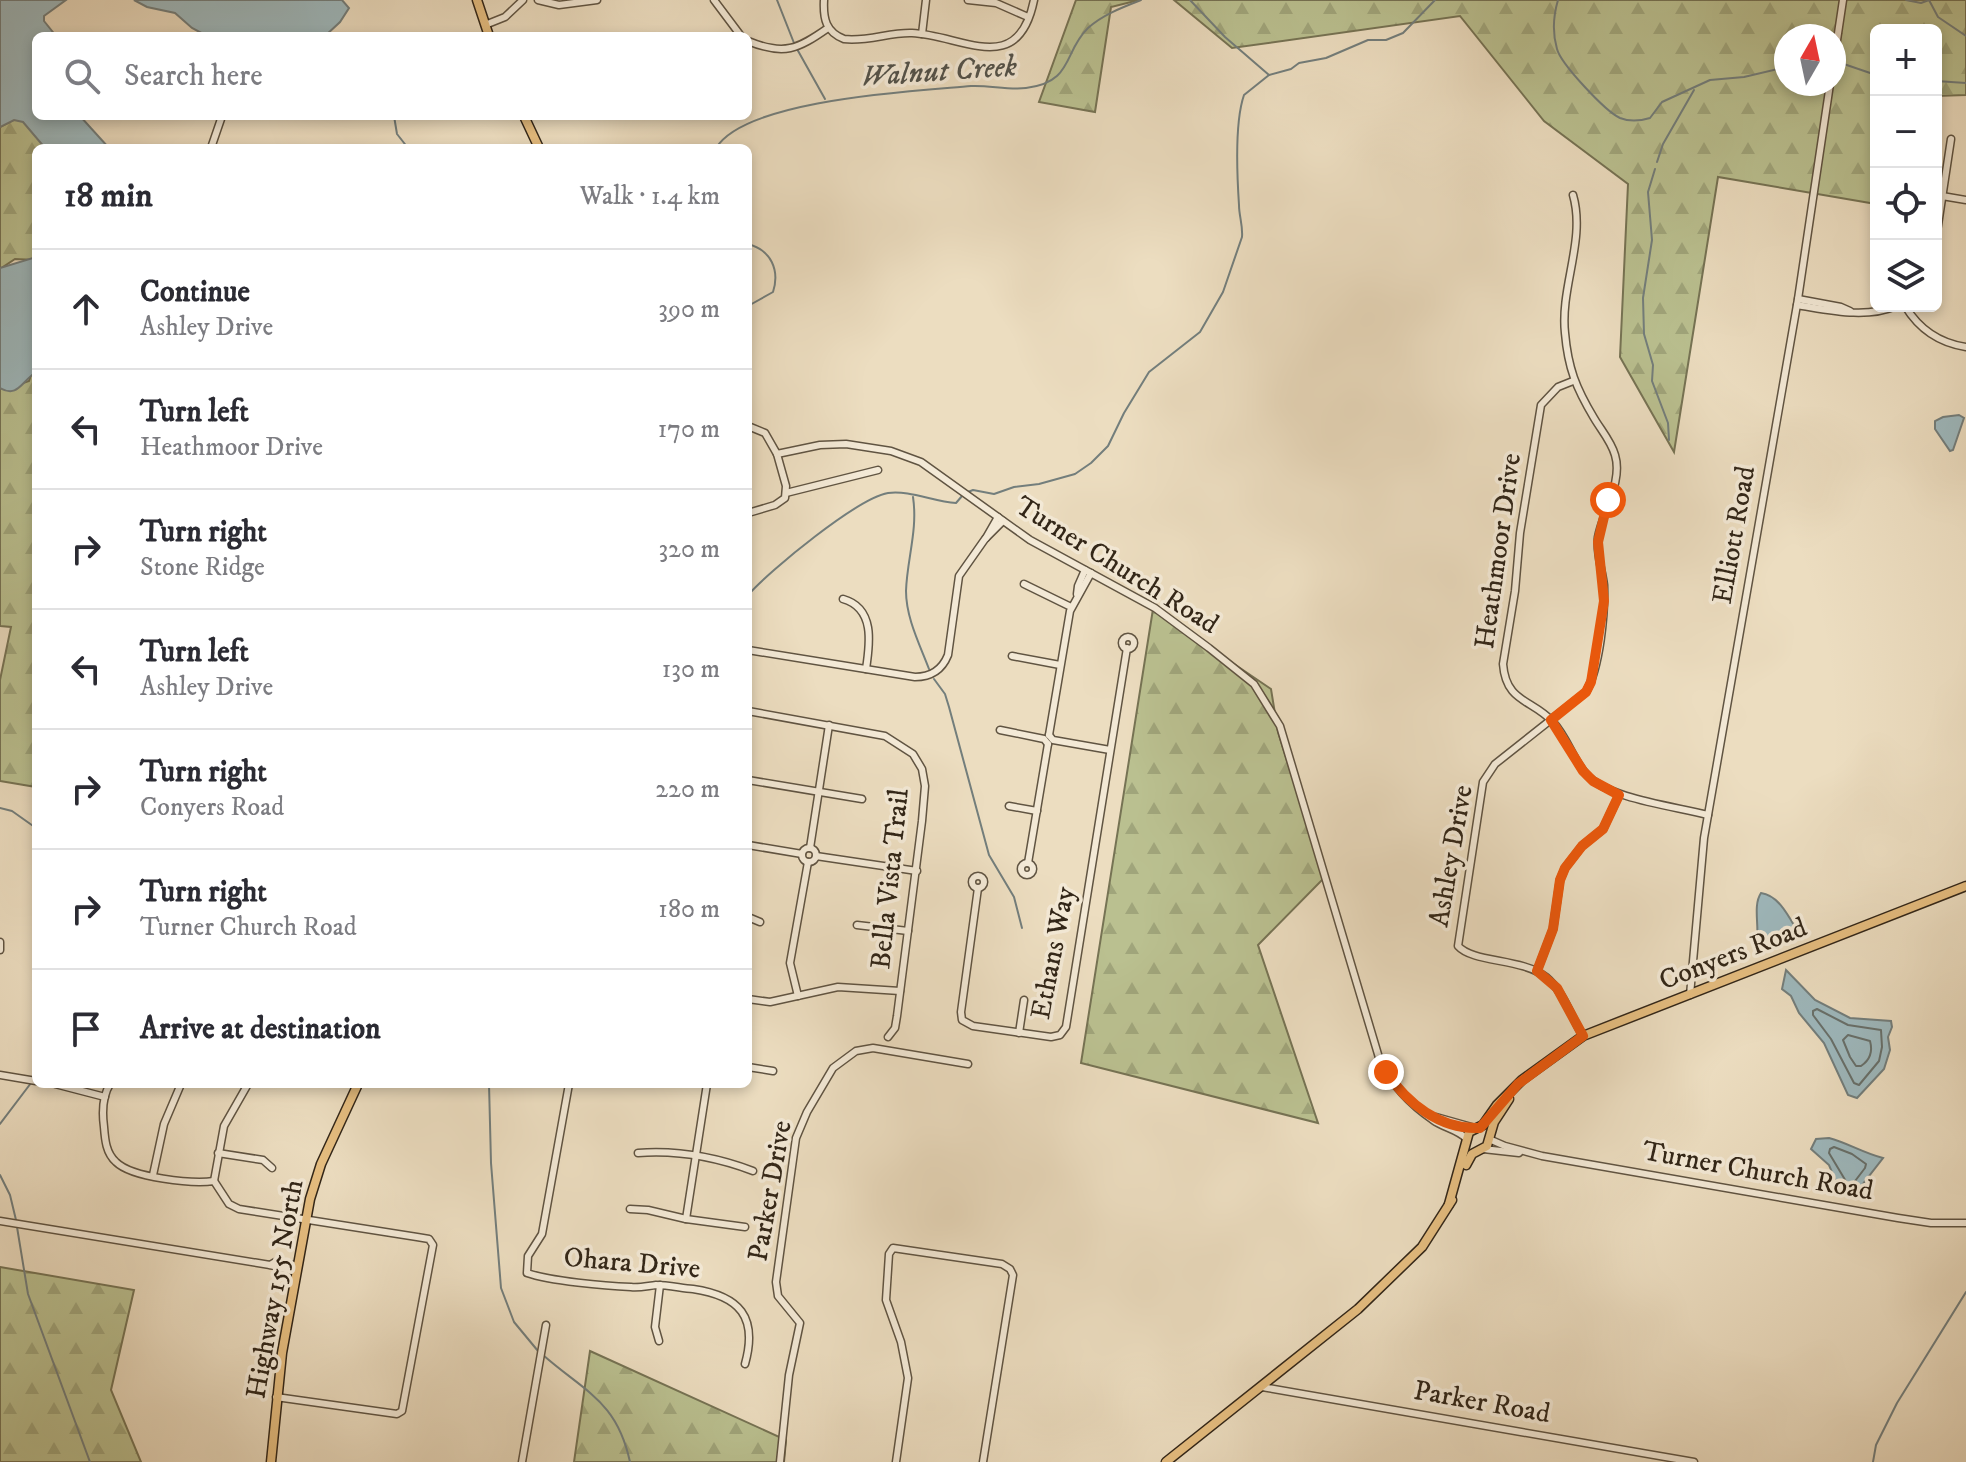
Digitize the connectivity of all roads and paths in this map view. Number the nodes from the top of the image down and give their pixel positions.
1 (477, 0) edge
2 (523, 0) edge
3 (538, 0) edge
4 (597, 0) edge
5 (714, 0) edge
6 (824, 0) edge
7 (926, 0) edge
8 (968, 0) edge
9 (1034, 0) edge
10 (1843, 0) edge
11 (1028, 17) junction
12 (1840, 24) edge
13 (485, 25) junction
14 (828, 28) junction
15 (488, 32) edge
16 (738, 32) edge
17 (922, 34) junction
18 (752, 42) edge
19 (1828, 96) edge
20 (221, 120) edge
21 (526, 120) edge
22 (1951, 139) dead end
23 (212, 144) edge
24 (537, 144) edge
25 (1573, 195) dead end
26 (1942, 196) joint
27 (1966, 200) edge
28 (1798, 302) junction
29 (1875, 312) edge
30 (1909, 312) edge
31 (1966, 347) edge
32 (1573, 381) junction
33 (752, 428) edge
34 (777, 454) junction
35 (878, 470) dead end
36 (786, 493) junction
37 (752, 512) edge
38 (1000, 519) junction
39 (1088, 571) junction
40 (1024, 584) dead end
41 (843, 599) dead end
42 (1071, 607) junction
43 (1127, 648) dead end
44 (752, 651) edge
45 (1012, 656) dead end
46 (1060, 665) junction
47 (866, 669) junction
48 (752, 712) edge
49 (1551, 720) junction
50 (829, 725) junction
51 (1000, 730) dead end
52 (1048, 740) junction
53 (1110, 750) junction
54 (752, 781) edge
55 (819, 791) junction
56 (1619, 795) junction
57 (862, 799) dead end
58 (1009, 806) dead end
59 (1037, 811) junction
60 (1708, 815) junction
61 (752, 846) edge
62 (810, 848) junction
63 (802, 854) junction
64 (816, 856) junction
65 (808, 862) junction
66 (1028, 863) dead end
67 (917, 871) junction
68 (1966, 886) edge
69 (978, 888) dead end
70 (752, 919) edge
71 (760, 922) dead end
72 (857, 925) dead end
73 (908, 931) junction
74 (0, 942) edge
75 (0, 950) edge
76 (1537, 971) junction
77 (900, 991) junction
78 (1690, 995) junction
79 (798, 996) junction
80 (752, 1000) edge
81 (1024, 1000) dead end
82 (1019, 1033) junction
83 (1583, 1036) junction
84 (888, 1037) dead end
85 (968, 1064) dead end
86 (752, 1068) edge
87 (773, 1071) dead end
88 (0, 1075) edge
89 (1525, 1079) junction
90 (32, 1080) edge
91 (70, 1088) edge
92 (108, 1088) edge
93 (179, 1088) edge
94 (245, 1088) edge
95 (356, 1088) edge
96 (568, 1088) edge
97 (706, 1088) edge
98 (105, 1097) junction
99 (1427, 1115) junction
100 (1478, 1128) junction
101 (1489, 1138) junction
102 (1468, 1141) junction
103 (1480, 1149) junction
104 (218, 1153) junction
105 (638, 1153) dead end
106 (695, 1155) junction
107 (1542, 1156) junction
108 (272, 1168) dead end
109 (753, 1171) dead end
110 (153, 1175) junction
111 (214, 1181) junction
112 (1449, 1204) junction
113 (630, 1209) dead end
114 (686, 1219) junction
115 (0, 1221) edge
116 (307, 1222) junction
117 (1966, 1223) edge
118 (745, 1227) dead end
119 (298, 1269) junction
120 (660, 1285) junction
121 (546, 1325) dead end
122 (659, 1341) dead end
123 (745, 1364) dead end
124 (1262, 1387) junction
125 (276, 1397) junction
126 (271, 1462) edge
127 (522, 1462) edge
128 (780, 1462) edge
129 (896, 1462) edge
130 (983, 1462) edge
131 (1166, 1462) edge
132 (1694, 1462) edge

1 - 13 main road
2 - 13 street
3 - 4 street
5 - 16 street
6 - 14 street
7 - 17 street
8 - 11 street
9 - 11 street
10 - 12 street
11 - 17 street
13 - 15 main road
14 - 17 street
14 - 18 street
19 - 28 street, Elliott Road
20 - 23 street
21 - 24 main road
22 - 26 street
25 - 32 street, Ashley Drive
26 - 27 street
28 - 29 street
28 - 60 street, Elliott Road
30 - 31 street
32 - 49 street, Ashley Drive
32 - 49 street, Heathmoor Drive
33 - 34 street
34 - 36 street
34 - 38 street, Turner Church Road
35 - 36 street
36 - 37 street
38 - 39 street, Turner Church Road
38 - 47 street
39 - 42 street
39 - 99 street, Turner Church Road
40 - 42 street
41 - 47 street
42 - 46 street
43 - 53 street, Ethans Way
44 - 47 street
45 - 46 street
46 - 52 street
48 - 50 street, Bella Vista Trail
49 - 56 street, Heathmoor Drive
49 - 76 street, Ashley Drive
50 - 55 street
50 - 67 street, Bella Vista Trail
51 - 52 street
52 - 53 street
52 - 59 street
53 - 82 street, Ethans Way
54 - 55 street
55 - 57 street
55 - 62 street
56 - 60 street, Heathmoor Drive
56 - 76 street
58 - 59 street
59 - 66 street
60 - 78 street, Elliott Road
61 - 63 street
62 - 63 street
62 - 64 street
63 - 65 street
64 - 65 street
64 - 67 street
65 - 79 street
67 - 73 street, Bella Vista Trail
68 - 78 main road, Conyers Road
69 - 82 street, Ethans Way
70 - 71 street
72 - 73 street
73 - 77 street, Bella Vista Trail
74 - 75 street
76 - 83 street
77 - 79 street
77 - 84 street, Bella Vista Trail
78 - 83 main road, Conyers Road
79 - 80 street
81 - 82 street
83 - 89 main road, Conyers Road
85 - 128 street, Parker Drive
86 - 87 street
88 - 90 street
89 - 100 main road, Conyers Road
89 - 101 main road, Conyers Road
91 - 98 street
92 - 98 street
93 - 110 street
94 - 104 street
95 - 116 main road, Highway 155 North
96 - 120 street, Ohara Drive
97 - 106 street
98 - 110 street
99 - 100 street, Turner Church Road
99 - 102 street, Turner Church Road
100 - 101 main road
100 - 102 main road, Conyers Road
101 - 103 main road, Conyers Road
101 - 107 street, Turner Church Road
102 - 103 main road
102 - 112 main road
103 - 107 street, Turner Church Road
103 - 112 main road
104 - 108 street
104 - 111 street
105 - 106 street
106 - 109 street
106 - 114 street
107 - 117 street, Turner Church Road
110 - 111 street
111 - 116 street
112 - 124 main road
113 - 114 street
114 - 118 street
115 - 119 street
116 - 119 main road, Highway 155 North
116 - 125 street
119 - 125 main road, Highway 155 North
120 - 122 street
120 - 123 street, Ohara Drive
121 - 127 street
124 - 131 main road
124 - 132 street, Parker Road
125 - 126 main road, Highway 155 North
129 - 130 street

